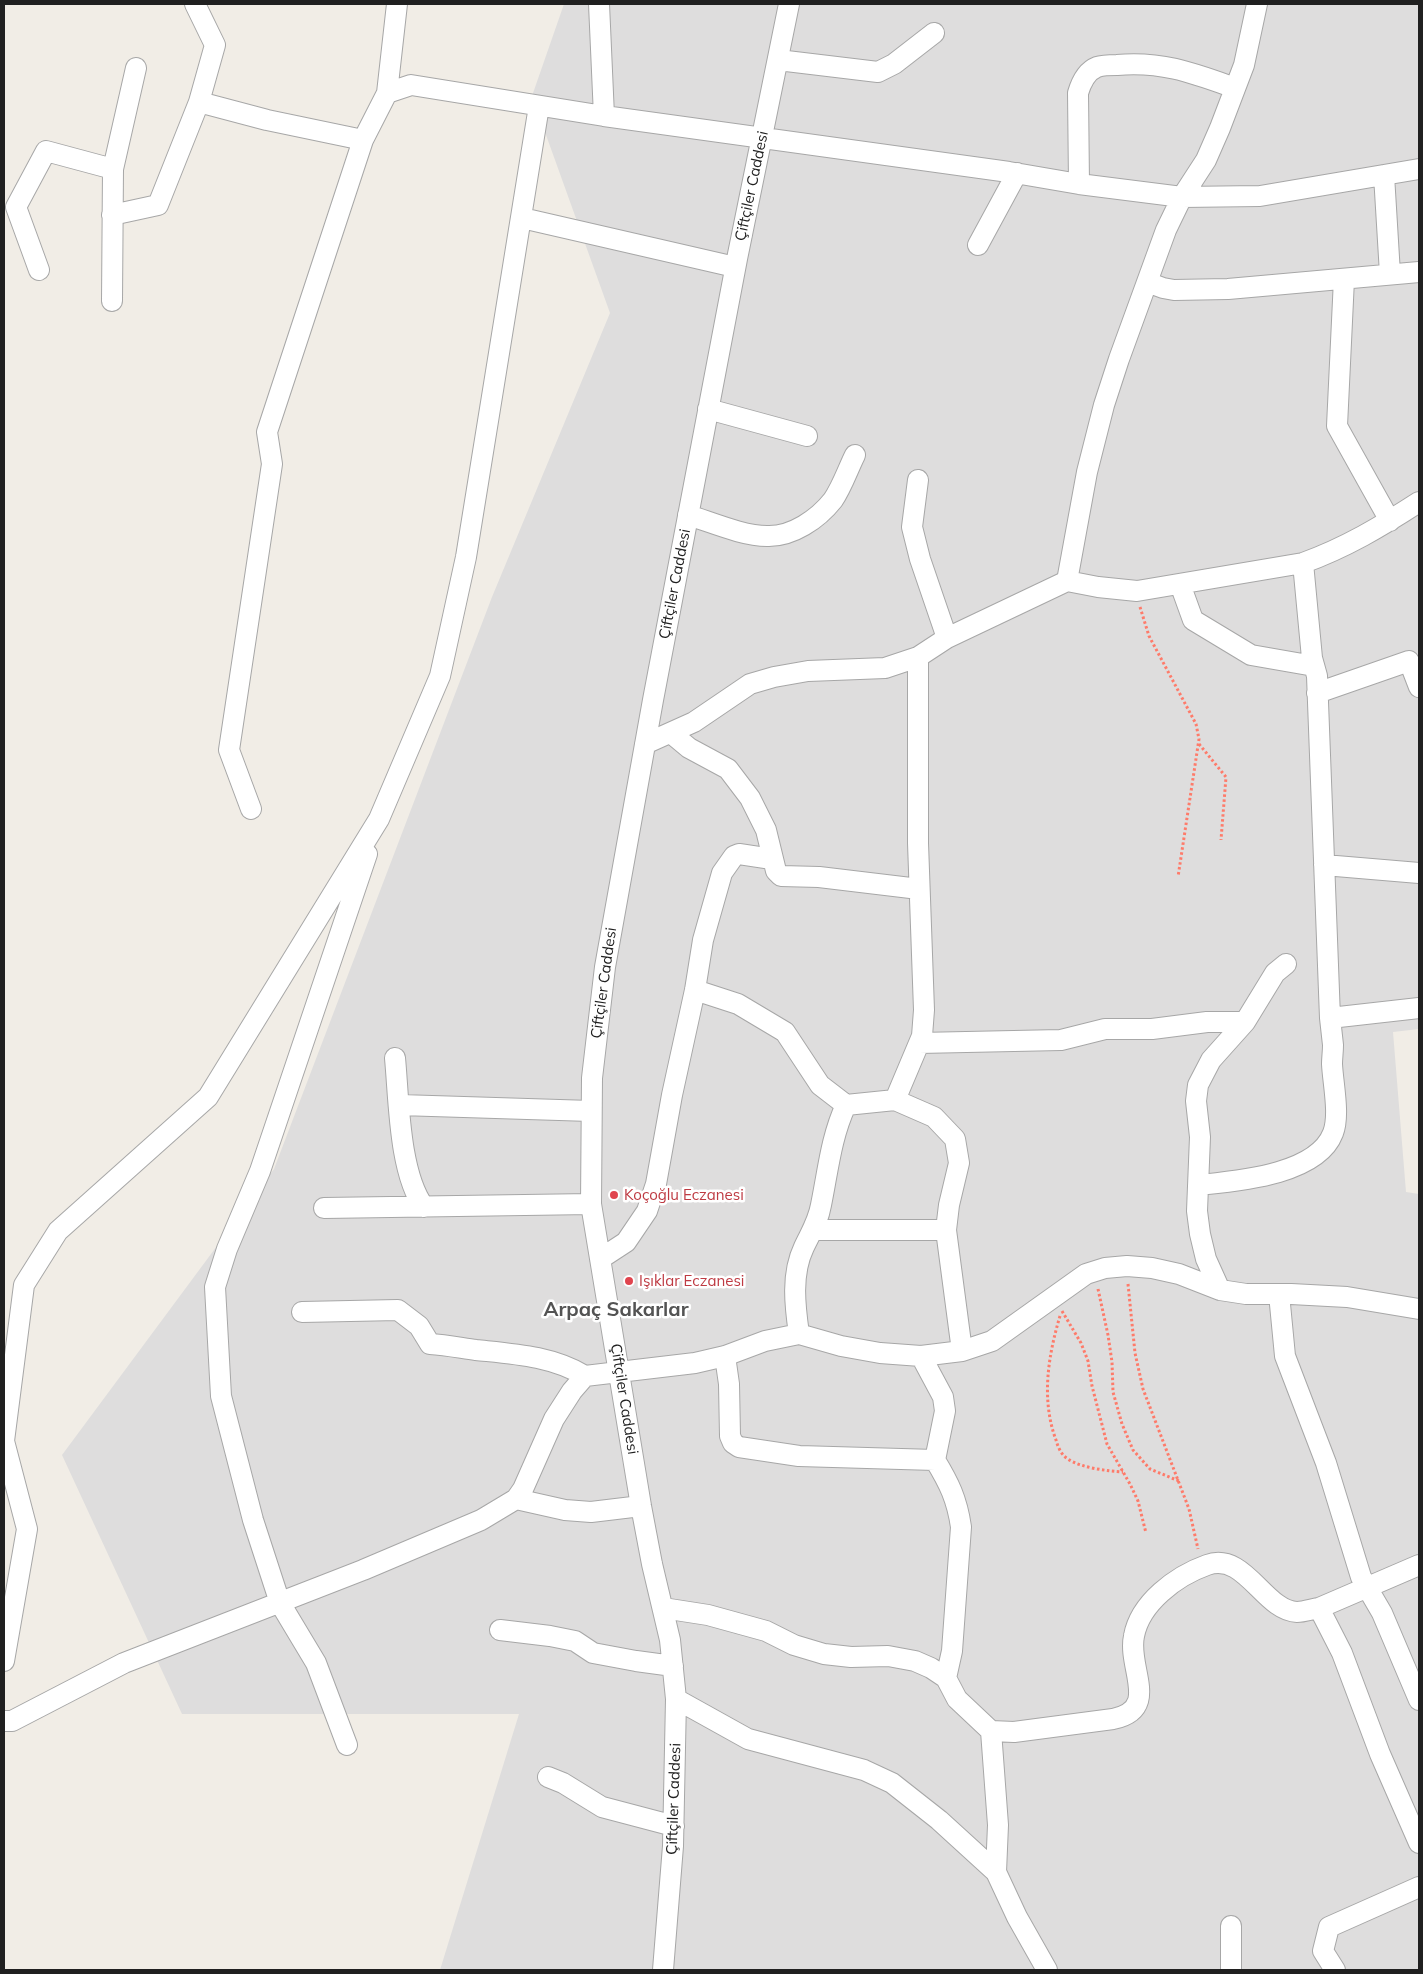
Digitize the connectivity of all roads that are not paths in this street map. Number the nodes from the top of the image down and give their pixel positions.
1 (195, 4) edge
2 (397, 4) edge
3 (599, 4) edge
4 (789, 4) edge
5 (1257, 4) edge
6 (934, 33) dead end
7 (778, 60) junction
8 (136, 68) dead end
9 (1235, 88) junction
10 (387, 93) junction
11 (199, 102) junction
12 (539, 106) junction
13 (604, 116) junction
14 (762, 139) junction
15 (363, 140) junction
16 (1419, 168) edge
17 (113, 169) junction
18 (1017, 173) junction
19 (1384, 175) junction
20 (1079, 184) junction
21 (1182, 197) junction
22 (112, 215) junction
23 (522, 218) junction
24 (978, 245) dead end
25 (735, 267) junction
26 (39, 270) dead end
27 (1419, 272) edge
28 (1390, 274) junction
29 (1344, 279) junction
30 (1147, 282) junction
31 (112, 301) dead end
32 (708, 409) junction
33 (806, 436) dead end
34 (855, 455) dead end
35 (918, 480) dead end
36 (1419, 502) edge
37 (688, 515) junction
38 (1390, 521) junction
39 (1303, 563) junction
40 (1067, 581) junction
41 (1180, 584) junction
42 (947, 638) junction
43 (918, 657) junction
44 (1314, 666) junction
45 (1419, 686) edge
46 (1317, 693) junction
47 (671, 733) junction
48 (645, 744) junction
49 (251, 809) dead end
50 (379, 819) junction
51 (772, 859) junction
52 (1324, 865) junction
53 (1419, 873) edge
54 (919, 888) junction
55 (1286, 964) dead end
56 (696, 990) junction
57 (1419, 1008) edge
58 (1330, 1018) junction
59 (1245, 1022) junction
60 (919, 1042) junction
61 (395, 1058) dead end
62 (895, 1100) junction
63 (400, 1105) junction
64 (846, 1105) junction
65 (591, 1112) junction
66 (1199, 1185) junction
67 (591, 1204) junction
68 (424, 1207) junction
69 (324, 1208) dead end
70 (814, 1230) junction
71 (946, 1230) junction
72 (600, 1259) junction
73 (1220, 1290) junction
74 (1279, 1294) junction
75 (1419, 1309) edge
76 (302, 1312) dead end
77 (799, 1334) junction
78 (962, 1352) junction
79 (725, 1356) junction
80 (922, 1356) junction
81 (620, 1373) junction
82 (585, 1376) junction
83 (934, 1460) junction
84 (516, 1499) junction
85 (641, 1506) junction
86 (1419, 1565) edge
87 (1367, 1588) junction
88 (280, 1603) junction
89 (663, 1608) junction
90 (1319, 1608) junction
91 (500, 1630) dead end
92 (4, 1661) edge
93 (673, 1666) junction
94 (946, 1678) junction
95 (676, 1699) junction
96 (1419, 1700) edge
97 (4, 1721) edge
98 (991, 1731) junction
99 (347, 1745) dead end
100 (548, 1777) dead end
101 (674, 1826) junction
102 (1419, 1842) edge
103 (996, 1872) junction
104 (1419, 1887) edge
105 (1231, 1926) dead end
106 (663, 1970) edge
107 (1047, 1970) edge
108 (1231, 1970) edge
109 (1335, 1970) edge

1 - 11 street
2 - 10 street
3 - 13 street
4 - 7 street, Çiftçiler Caddesi
5 - 9 street
6 - 7 street
7 - 14 street, Çiftçiler Caddesi
8 - 17 street
9 - 20 street
9 - 21 street
10 - 12 street
10 - 15 street
11 - 15 street
11 - 22 street
12 - 13 street
12 - 23 street
13 - 14 street
14 - 18 street
14 - 25 street, Çiftçiler Caddesi
15 - 49 street
16 - 19 street
17 - 22 street
17 - 26 street
18 - 20 street
18 - 24 street
19 - 21 street
19 - 28 street
20 - 21 street
21 - 30 street
22 - 31 street
23 - 25 street
23 - 50 street
25 - 32 street, Çiftçiler Caddesi
27 - 28 street
28 - 29 street
29 - 30 street
29 - 38 street
30 - 40 street
32 - 33 street
32 - 37 street, Çiftçiler Caddesi
34 - 37 street
35 - 42 street
36 - 38 street
37 - 48 street, Çiftçiler Caddesi
38 - 39 street
39 - 41 street
39 - 44 street
40 - 41 street
40 - 42 street
41 - 44 street
42 - 43 street
43 - 47 street
43 - 54 street
44 - 46 street
45 - 46 street
46 - 52 street
47 - 48 street
47 - 51 street
48 - 65 street, Çiftçiler Caddesi
50 - 88 street
50 - 92 street
51 - 54 street
51 - 56 street
52 - 53 street
52 - 58 street
54 - 60 street
55 - 59 street
56 - 64 street
56 - 72 street
57 - 58 street
58 - 66 street
59 - 60 street
59 - 66 street
60 - 62 street
61 - 63 street
62 - 64 street
62 - 71 street
63 - 65 street
63 - 68 street
64 - 70 street
65 - 67 street, Çiftçiler Caddesi
66 - 73 street
67 - 68 street
67 - 72 street, Çiftçiler Caddesi
68 - 69 street
70 - 71 street
70 - 77 street
71 - 78 street
72 - 81 street, Çiftçiler Caddesi
73 - 74 street
73 - 78 street
74 - 75 street
74 - 87 street
76 - 82 street
77 - 79 street
77 - 80 street
78 - 80 street
79 - 81 street
79 - 83 street
80 - 83 street
81 - 82 street
81 - 85 street, Çiftçiler Caddesi
82 - 84 street
83 - 94 street
84 - 85 street
84 - 88 street
85 - 89 street, Çiftçiler Caddesi
86 - 87 street
87 - 90 street
87 - 96 street
88 - 97 street
88 - 99 street
89 - 93 street, Çiftçiler Caddesi
89 - 94 street
90 - 98 street
90 - 102 street
91 - 93 street
93 - 95 street, Çiftçiler Caddesi
94 - 98 street
95 - 101 street, Çiftçiler Caddesi
95 - 103 street
98 - 103 street
100 - 101 street
101 - 106 street, Çiftçiler Caddesi
103 - 107 street
104 - 109 street
105 - 108 street

